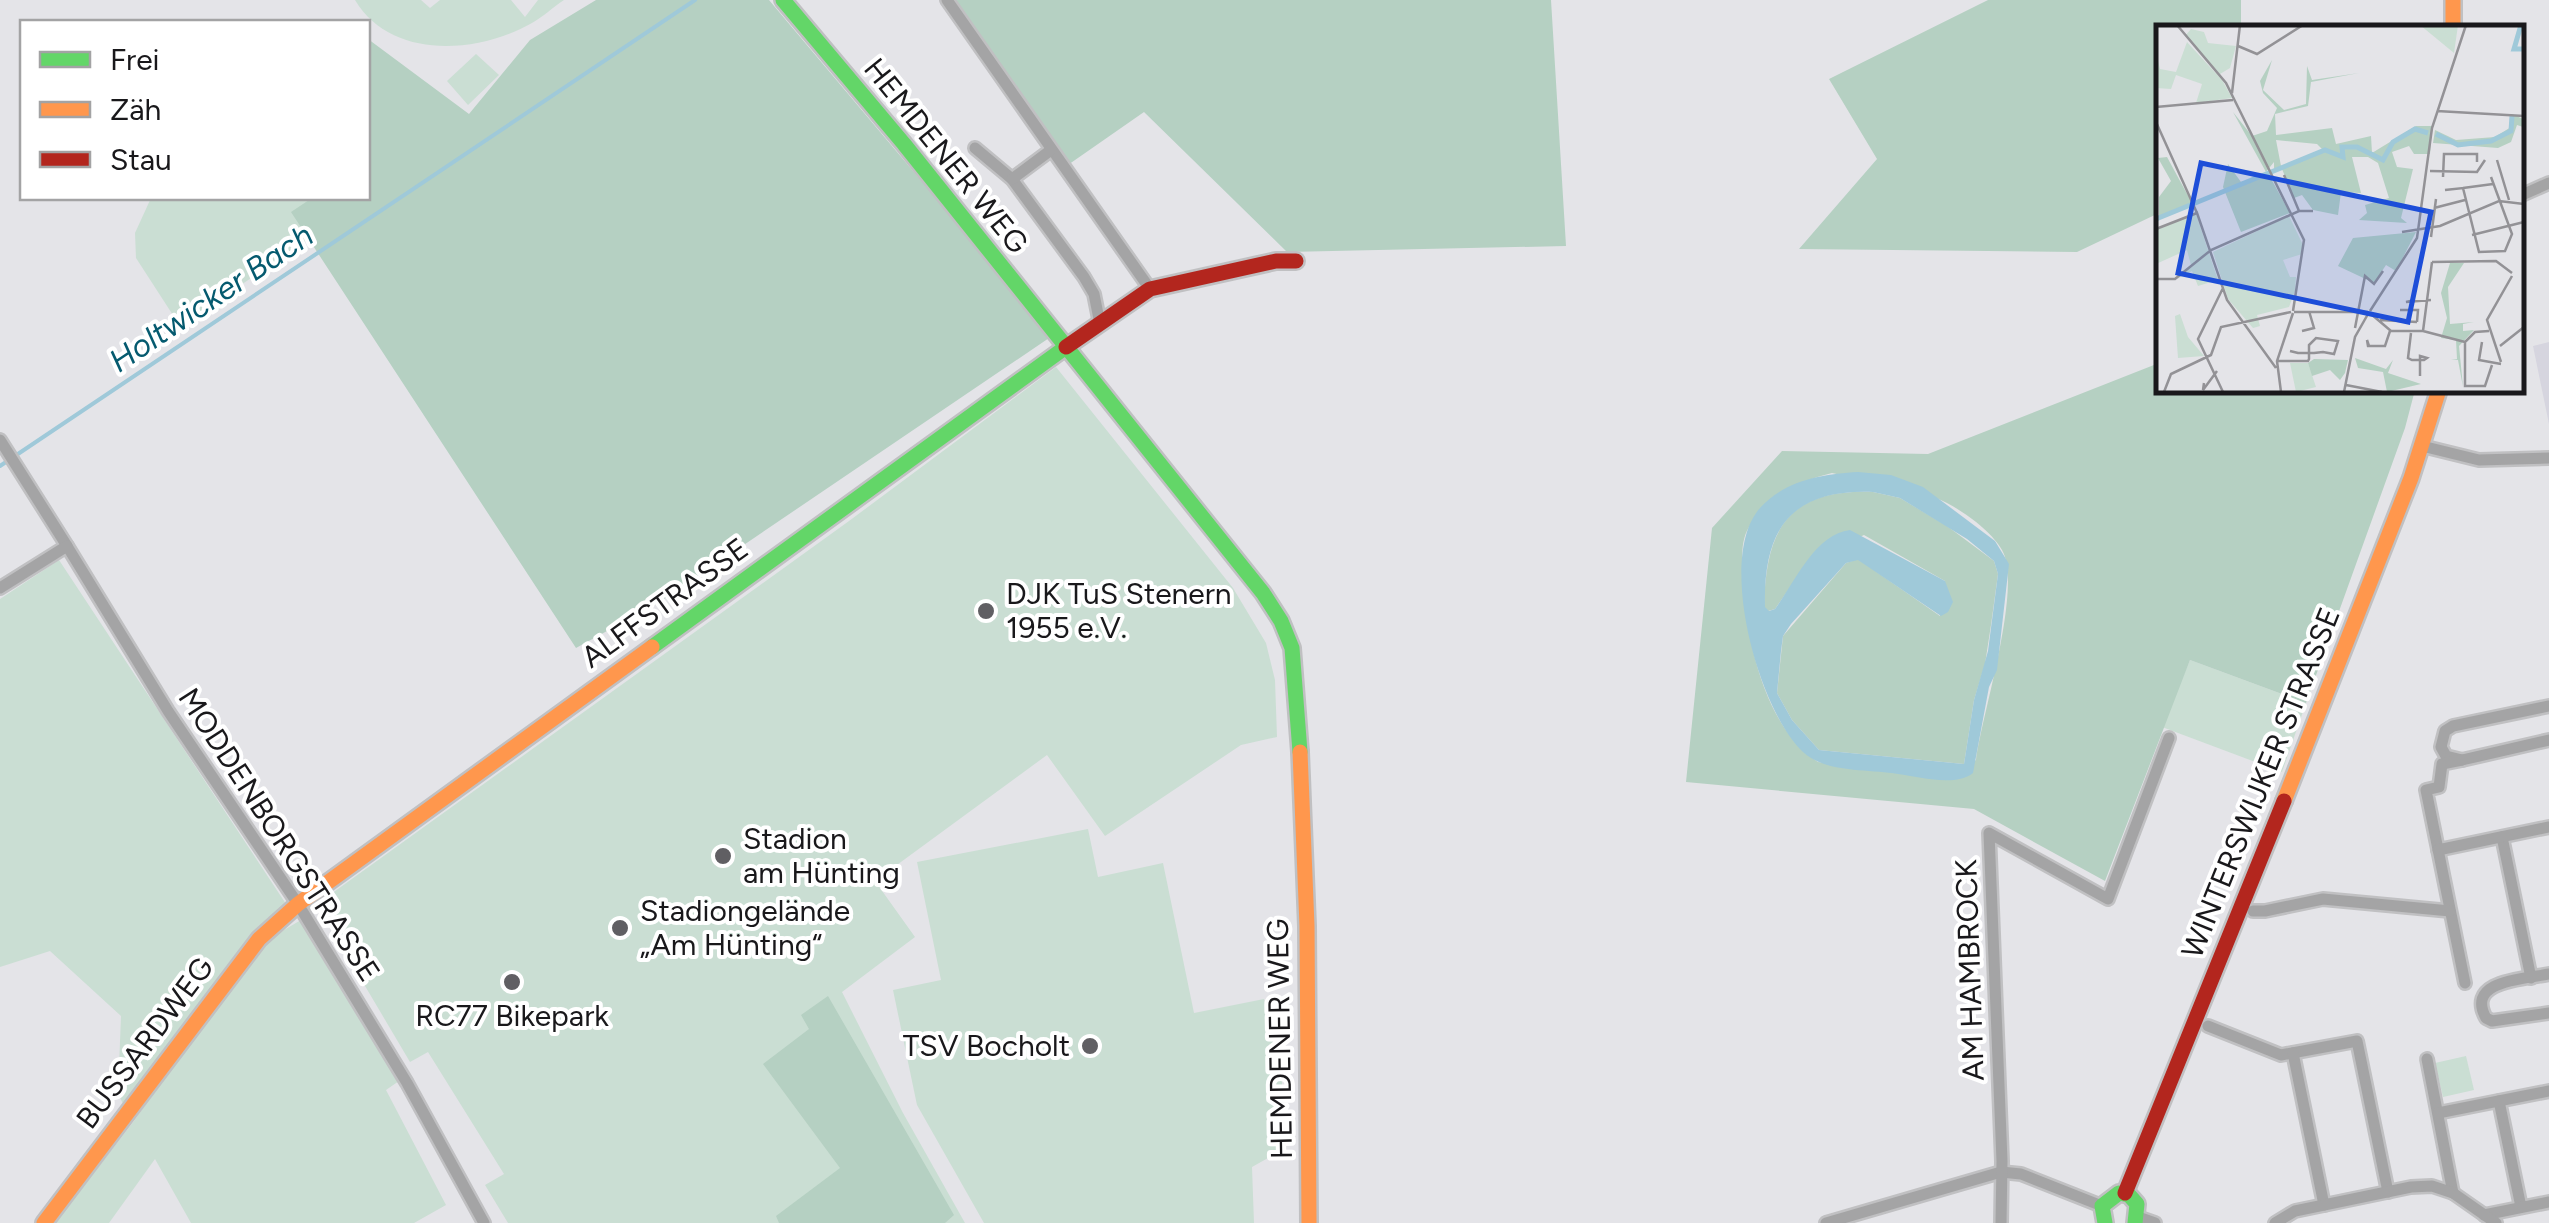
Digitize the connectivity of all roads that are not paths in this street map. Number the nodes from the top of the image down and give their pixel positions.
1 (783, 0) edge
2 (947, 0) edge
3 (2453, 0) edge
4 (2454, 25) edge
5 (975, 148) dead end
6 (1051, 150) junction
7 (1012, 179) junction
8 (2549, 184) edge
9 (2524, 194) edge
10 (1296, 262) dead end
11 (1150, 289) junction
12 (1100, 324) junction
13 (1065, 348) junction
14 (2438, 392) edge
15 (0, 441) edge
16 (2422, 446) junction
17 (2549, 458) edge
18 (66, 546) junction
19 (0, 588) edge
20 (2549, 706) edge
21 (2169, 738) dead end
22 (2549, 740) edge
23 (2462, 760) junction
24 (2549, 827) edge
25 (2502, 837) junction
26 (2438, 850) junction
27 (298, 904) junction
28 (2252, 911) dead end
29 (2450, 911) junction
30 (2549, 974) edge
31 (2530, 978) junction
32 (2465, 984) dead end
33 (2549, 1013) edge
34 (2208, 1026) dead end
35 (2293, 1053) junction
36 (2427, 1059) dead end
37 (2549, 1091) edge
38 (2499, 1100) junction
39 (2438, 1113) junction
40 (2001, 1172) junction
41 (2388, 1192) junction
42 (2126, 1193) junction
43 (2453, 1193) junction
44 (2549, 1202) edge
45 (2324, 1205) junction
46 (2102, 1206) junction
47 (2521, 1207) junction
48 (2484, 1215) junction
49 (2143, 1221) edge
50 (44, 1223) edge
51 (484, 1223) edge
52 (1308, 1223) edge
53 (1826, 1223) edge
54 (2001, 1223) edge
55 (2105, 1223) edge
56 (2275, 1223) edge
57 (2496, 1223) edge

1 - 13 street, HEMDENER WEG
2 - 6 street
3 - 4 street
5 - 7 street, HEMDENER WEG
6 - 7 street, HEMDENER WEG
6 - 11 street
7 - 12 street, HEMDENER WEG
8 - 9 street
10 - 11 street
11 - 12 street
12 - 13 street
13 - 27 street, ALFFSTRASSE
13 - 52 street, HEMDENER WEG
14 - 16 street, WINTERSWIJKER STRASSE
15 - 18 street, MODDENBORGSTRASSE
16 - 17 street
16 - 42 street, WINTERSWIJKER STRASSE
18 - 19 street
18 - 27 street, MODDENBORGSTRASSE
20 - 23 street
21 - 40 street, AM HAMBROCK
22 - 23 street
23 - 26 street
24 - 25 street
25 - 26 street
25 - 31 street
26 - 29 street
27 - 50 street, BUSSARDWEG
27 - 51 street, MODDENBORGSTRASSE
28 - 29 street
29 - 32 street
30 - 31 street
31 - 33 street
34 - 35 street
35 - 41 street
35 - 45 street
36 - 39 street
37 - 38 street
38 - 39 street
38 - 47 street
39 - 43 street
40 - 46 street
40 - 53 street
40 - 54 street
41 - 43 street
41 - 45 street
42 - 46 street
42 - 49 street
43 - 48 street
44 - 47 street
45 - 56 street
46 - 55 street
47 - 48 street
48 - 57 street

